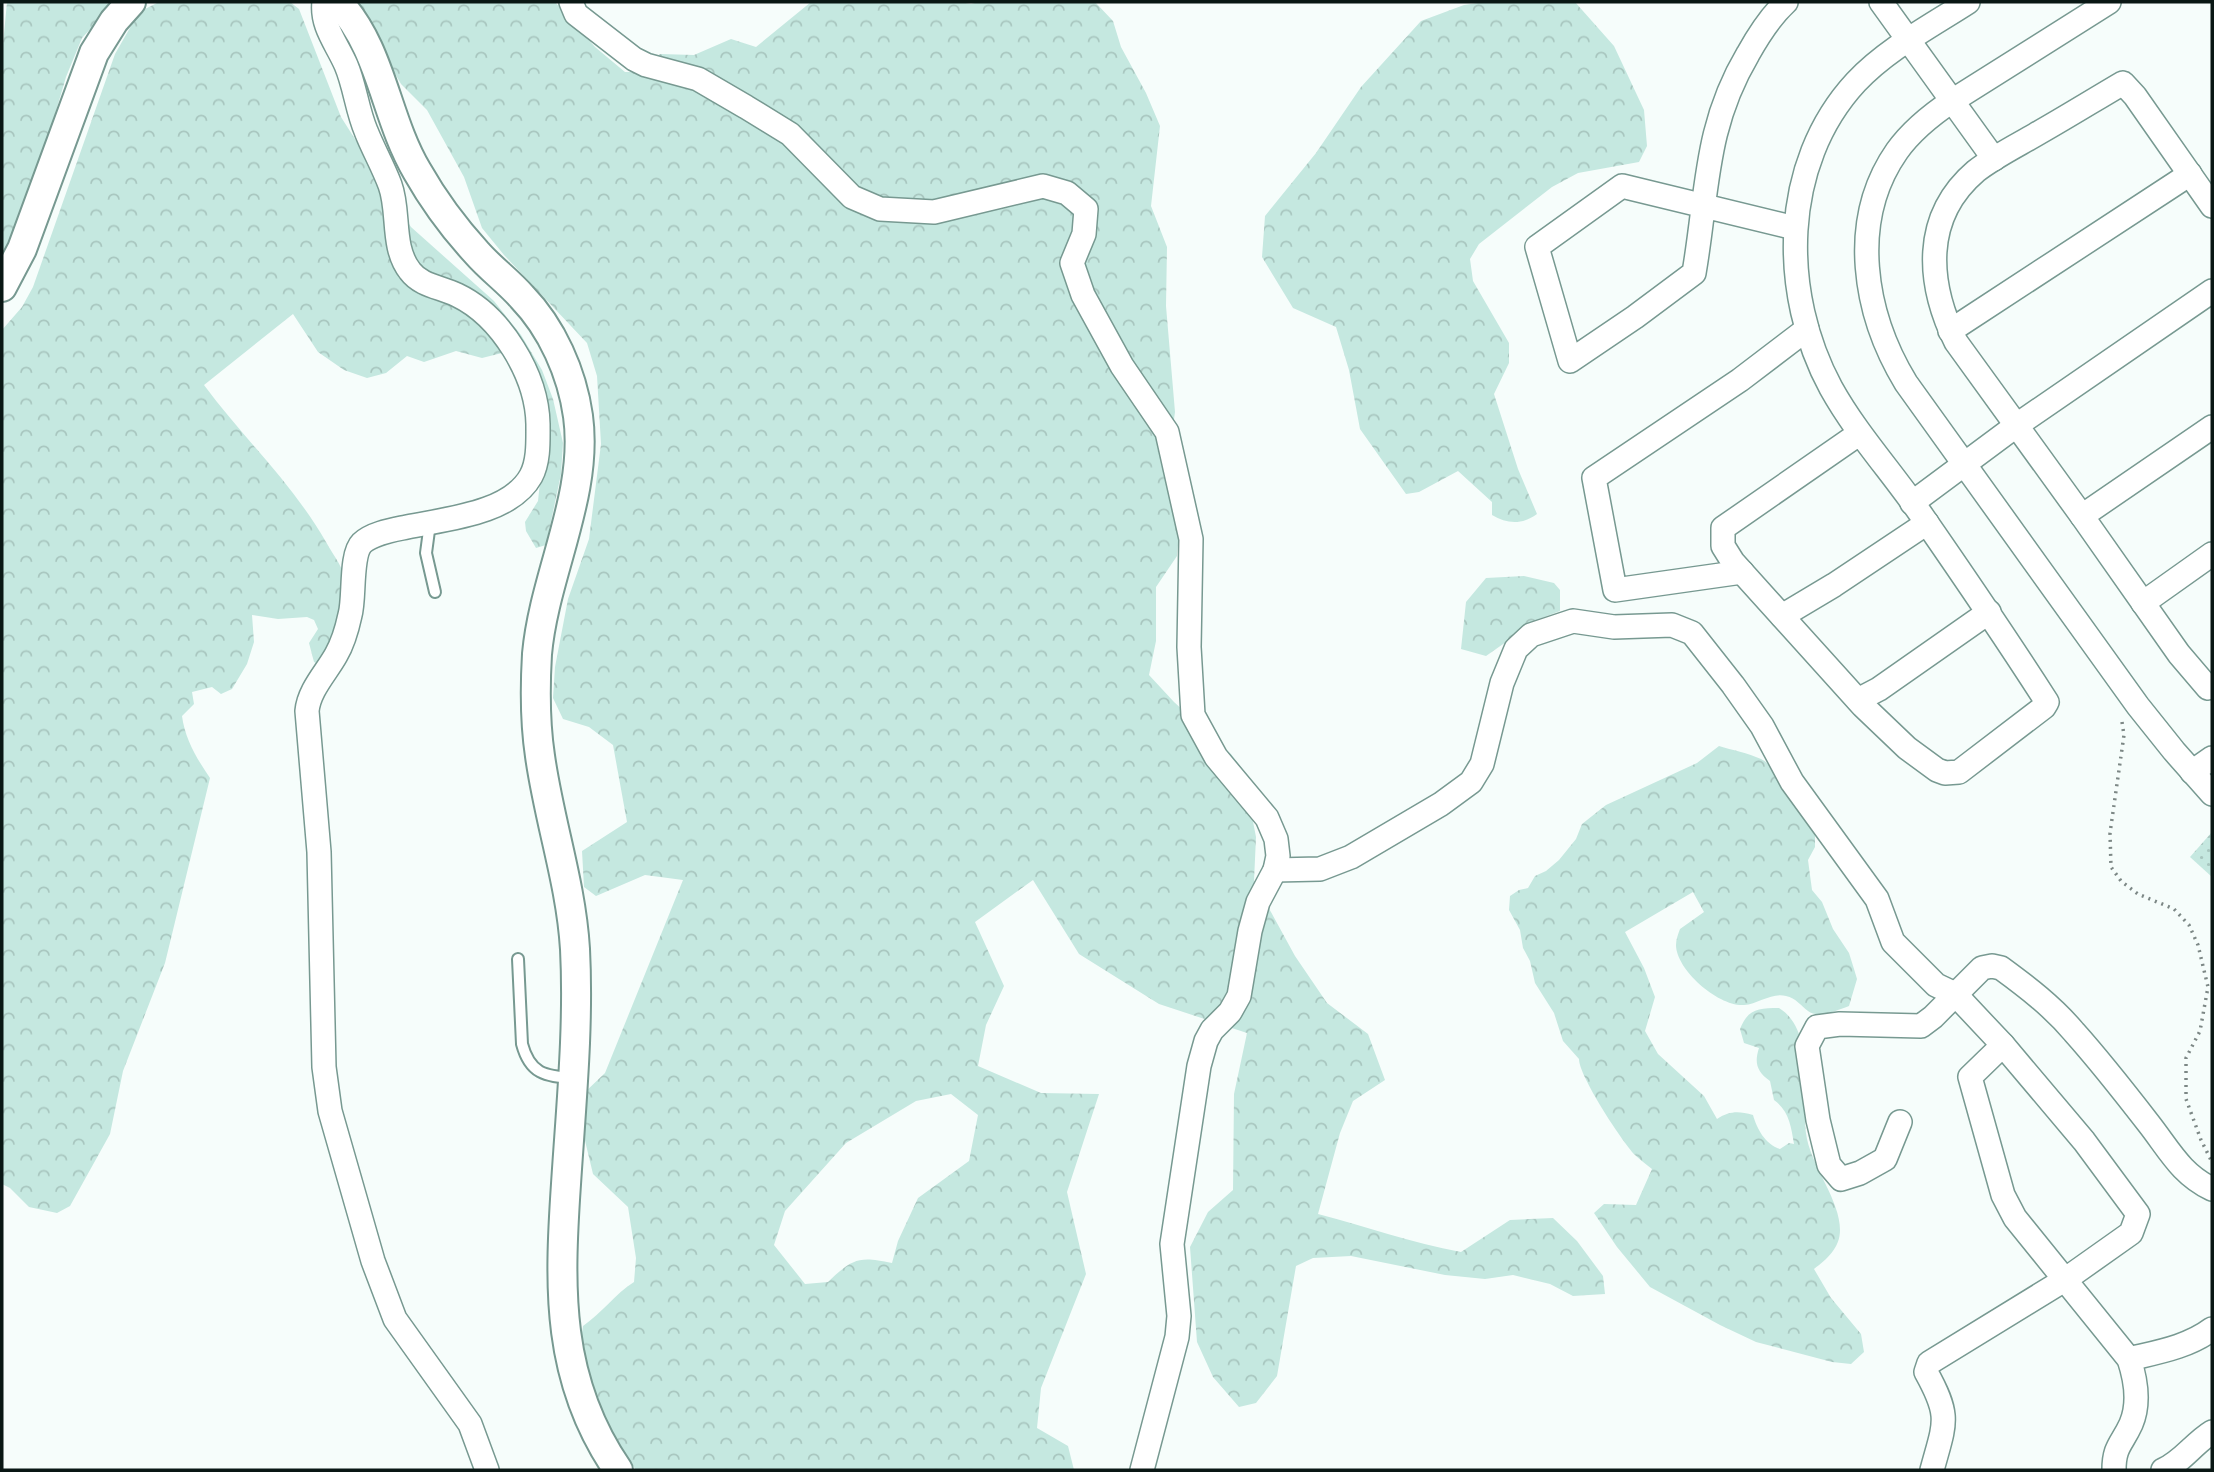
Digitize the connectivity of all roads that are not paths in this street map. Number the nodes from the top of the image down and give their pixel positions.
1 (131, 2) edge
2 (324, 2) edge
3 (338, 2) edge
4 (571, 2) edge
5 (1786, 2) edge
6 (1881, 2) edge
7 (1968, 2) edge
8 (2109, 2) edge
9 (1909, 41) junction
10 (1952, 101) junction
11 (1994, 159) junction
12 (2190, 174) junction
13 (1703, 206) junction
14 (2212, 206) edge
15 (1795, 228) junction
16 (2, 287) edge
17 (2212, 290) edge
18 (1807, 329) junction
19 (1950, 331) junction
20 (2017, 425) junction
21 (2212, 427) edge
22 (1860, 433) junction
23 (1966, 463) junction
24 (1912, 503) junction
25 (2082, 516) junction
26 (430, 522) junction
27 (1927, 523) junction
28 (2212, 555) edge
29 (1742, 572) junction
30 (435, 592) dead end
31 (2143, 603) junction
32 (1989, 612) junction
33 (1782, 616) junction
34 (2212, 685) edge
35 (1858, 700) junction
36 (2212, 758) edge
37 (2192, 772) junction
38 (2212, 794) edge
39 (1275, 870) junction
40 (518, 959) dead end
41 (1955, 994) junction
42 (2003, 1045) junction
43 (572, 1078) junction
44 (1900, 1122) dead end
45 (2212, 1189) edge
46 (2066, 1279) junction
47 (2212, 1329) edge
48 (2129, 1359) junction
49 (2212, 1432) edge
50 (487, 1470) edge
51 (618, 1470) edge
52 (1142, 1470) edge
53 (1932, 1470) edge
54 (2114, 1470) edge
55 (2163, 1470) edge

1 - 16 street
2 - 26 street
3 - 43 street
4 - 39 street
5 - 13 street
6 - 9 street
7 - 9 street
8 - 10 street
9 - 10 street
9 - 15 street
10 - 11 street
10 - 23 street
11 - 12 street
11 - 19 street
12 - 14 street
12 - 19 street
13 - 13 street
13 - 15 street
15 - 18 street
17 - 20 street
18 - 22 street
18 - 29 street
19 - 20 street
20 - 23 street
20 - 25 street
21 - 25 street
22 - 24 street
22 - 29 street
23 - 24 street
23 - 37 street
24 - 27 street
25 - 31 street
26 - 30 lane
26 - 50 street
27 - 32 street
27 - 33 street
28 - 31 street
29 - 33 street
31 - 34 street
32 - 35 street
32 - 35 street
33 - 35 street
36 - 37 street
37 - 38 street
39 - 41 street
39 - 52 street
40 - 43 lane
41 - 42 street
41 - 44 street
41 - 45 street
42 - 46 street
42 - 46 street
43 - 51 street
46 - 48 street
46 - 53 street
47 - 48 street
48 - 54 street
49 - 55 street

